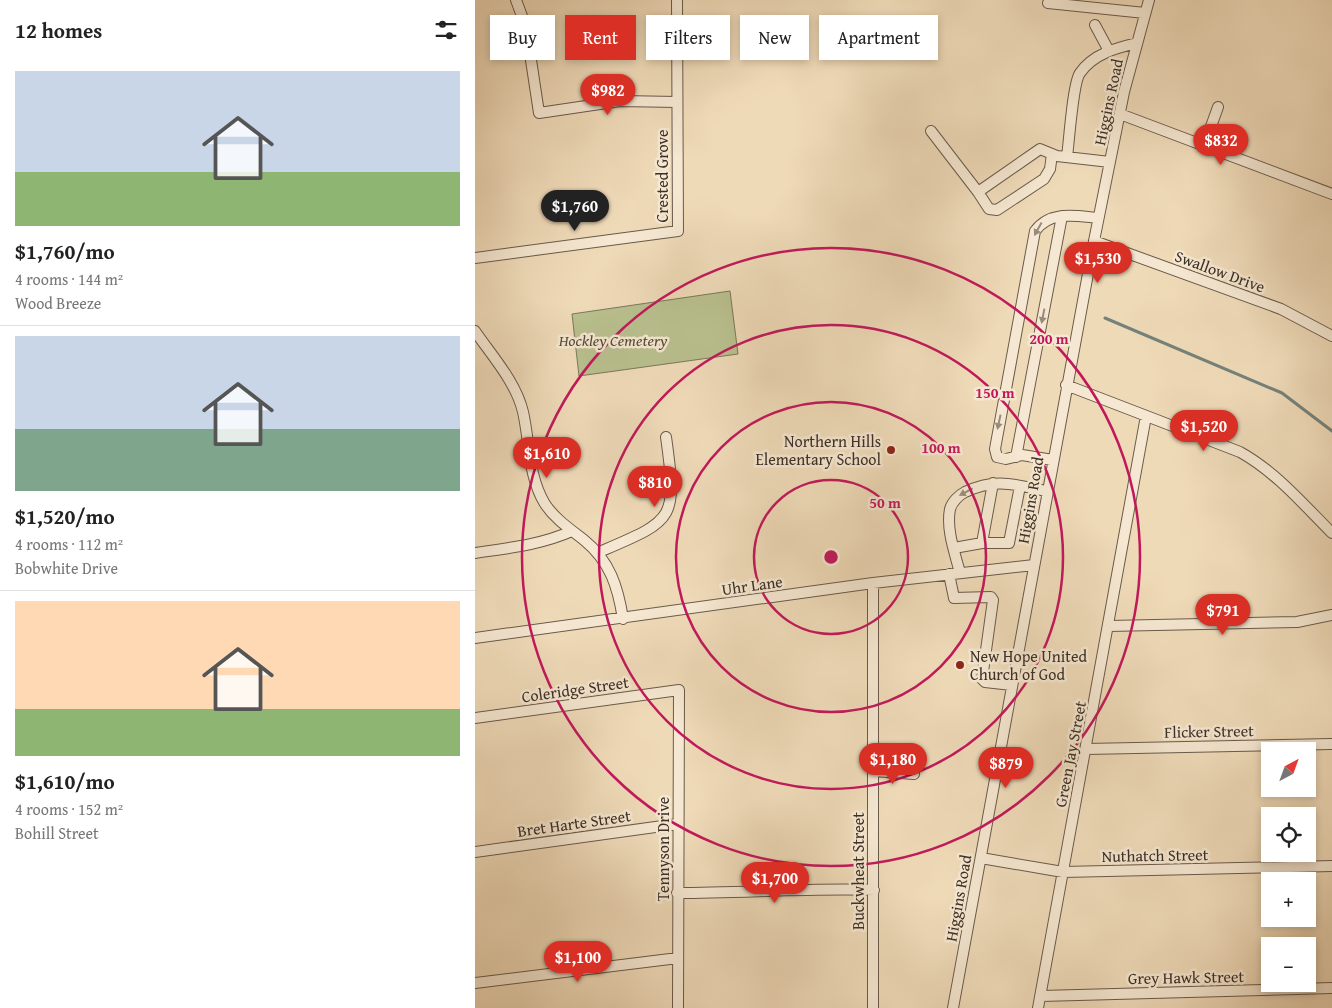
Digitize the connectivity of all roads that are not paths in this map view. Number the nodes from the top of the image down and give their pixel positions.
1 (516, 0) edge
2 (677, 0) edge
3 (1149, 0) edge
4 (1048, 3) dead end
5 (1145, 13) junction
6 (1095, 26) dead end
7 (1137, 42) junction
8 (1109, 51) junction
9 (677, 102) junction
10 (1219, 107) dead end
11 (1120, 114) junction
12 (931, 131) dead end
13 (1204, 146) junction
14 (1052, 154) junction
15 (1067, 157) junction
16 (1110, 162) junction
17 (978, 192) junction
18 (1331, 192) edge
19 (1062, 216) junction
20 (1099, 218) junction
21 (1094, 241) junction
22 (475, 258) edge
23 (475, 331) edge
24 (1332, 336) edge
25 (1067, 385) junction
26 (1146, 416) junction
27 (666, 437) dead end
28 (1016, 456) junction
29 (1053, 460) junction
30 (993, 483) junction
31 (1020, 486) junction
32 (1047, 491) junction
33 (572, 531) junction
34 (1332, 533) edge
35 (982, 543) junction
36 (954, 548) junction
37 (475, 553) edge
38 (597, 553) junction
39 (1034, 565) junction
40 (960, 573) junction
41 (949, 574) junction
42 (873, 583) junction
43 (1332, 615) edge
44 (623, 619) junction
45 (1109, 626) junction
46 (475, 638) edge
47 (1012, 685) junction
48 (679, 690) joint
49 (475, 718) edge
50 (1332, 744) edge
51 (1086, 749) junction
52 (874, 771) junction
53 (914, 774) dead end
54 (677, 824) junction
55 (475, 852) edge
56 (981, 858) junction
57 (1332, 866) edge
58 (1063, 872) junction
59 (874, 890) junction
60 (677, 893) junction
61 (678, 958) junction
62 (475, 983) edge
63 (1332, 988) edge
64 (1041, 996) junction
65 (678, 1008) edge
66 (873, 1008) edge
67 (953, 1008) edge
68 (1038, 1008) edge

1 - 9 street
2 - 9 street, Crested Grove
3 - 5 street, Higgins Road
4 - 5 street
5 - 7 street, Higgins Road
6 - 8 street
7 - 8 street
7 - 11 street, Higgins Road
8 - 15 street
9 - 22 street, Crested Grove
10 - 13 street
11 - 13 street
11 - 16 street, Higgins Road
12 - 17 street
13 - 18 street
14 - 15 street
14 - 17 street
14 - 17 street
15 - 16 street
16 - 20 street, Higgins Road
19 - 20 street
19 -> 28 street
19 -> 28 street
20 - 21 street, Higgins Road
21 - 24 street, Swallow Drive
21 - 25 street, Higgins Road
23 - 33 street
25 - 26 street
25 - 29 street, Higgins Road
26 - 34 street
26 - 45 street, Green Jay Street
27 - 38 street
28 - 29 street
29 - 32 street, Higgins Road
30 - 31 street
30 - 35 street
30 -> 36 street
31 - 32 street
31 - 35 street
32 - 39 street, Higgins Road
33 - 37 street
33 - 38 street
35 - 36 street
36 - 40 street
38 - 44 street
39 - 40 street, Uhr Lane
39 - 47 street, Higgins Road
40 - 41 street, Uhr Lane
41 - 42 street, Uhr Lane
41 - 47 street
42 - 44 street, Uhr Lane
42 - 52 street, Buckwheat Street
43 - 45 street
44 - 46 street, Uhr Lane
45 - 51 street, Green Jay Street
47 - 56 street, Higgins Road
48 - 49 street, Coleridge Street
48 - 54 street, Tennyson Drive
50 - 51 street, Flicker Street
51 - 58 street, Green Jay Street
52 - 53 street
52 - 59 street, Buckwheat Street
54 - 55 street, Bret Harte Street
54 - 60 street, Tennyson Drive
56 - 58 street, Nuthatch Street
56 - 67 street, Higgins Road
57 - 58 street, Nuthatch Street
58 - 64 street, Green Jay Street
59 - 60 street
59 - 66 street, Buckwheat Street
60 - 61 street, Tennyson Drive
61 - 62 street
61 - 65 street, Tennyson Drive
63 - 64 street, Grey Hawk Street
64 - 68 street, Green Jay Street

